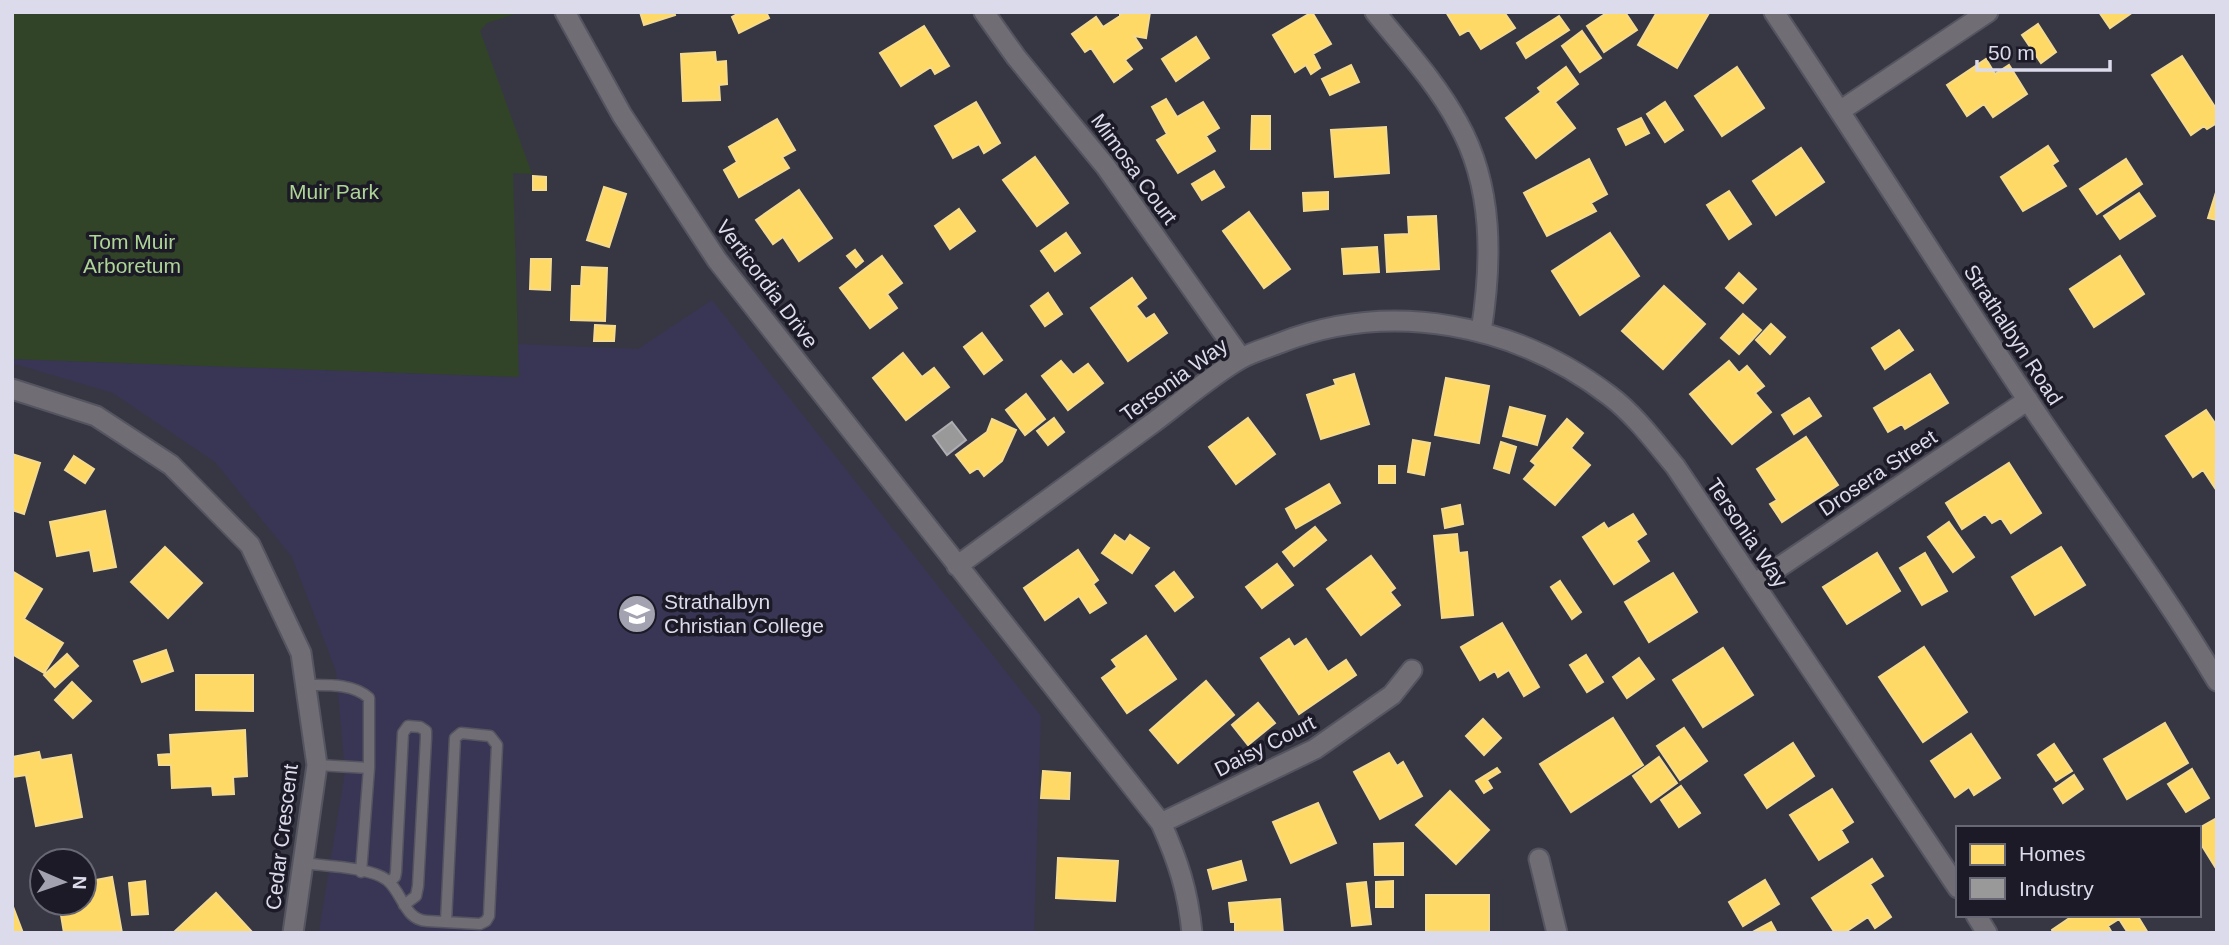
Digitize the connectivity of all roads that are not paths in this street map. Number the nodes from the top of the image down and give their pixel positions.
1 (565, 12) edge
2 (984, 12) edge
3 (1375, 12) edge
4 (1774, 12) edge
5 (1988, 12) edge
6 (1840, 111) junction
7 (1481, 332) junction
8 (1241, 358) junction
9 (12, 389) edge
10 (2028, 400) junction
11 (957, 566) junction
12 (1754, 584) junction
13 (1412, 670) dead end
14 (2217, 681) edge
15 (305, 685) junction
16 (317, 765) junction
17 (369, 768) junction
18 (1161, 823) junction
19 (1539, 859) dead end
20 (302, 863) junction
21 (361, 872) junction
22 (389, 882) junction
23 (1956, 885) edge
24 (404, 905) junction
25 (1977, 917) edge
26 (446, 922) junction
27 (293, 933) edge
28 (1192, 933) edge
29 (1557, 933) edge
30 (1987, 933) edge

1 - 11 street, Verticordia Drive
2 - 8 street, Mimosa Court
3 - 7 street
4 - 6 street, Strathalbyn Road
5 - 6 street
6 - 10 street, Strathalbyn Road
7 - 8 street, Tersonia Way
7 - 12 street, Tersonia Way
8 - 11 street, Tersonia Way
9 - 15 street, Cedar Crescent
10 - 12 street, Drosera Street
10 - 14 street, Strathalbyn Road
11 - 18 street
12 - 23 street, Tersonia Way
13 - 18 street, Daisy Court
15 - 16 street, Cedar Crescent
15 - 17 lane
16 - 17 lane
16 - 20 street, Cedar Crescent
17 - 21 lane
18 - 28 street
19 - 29 street
20 - 21 lane
20 - 27 street, Cedar Crescent
21 - 22 lane
22 - 24 lane
22 - 24 lane
24 - 26 lane
25 - 30 street
26 - 26 lane

